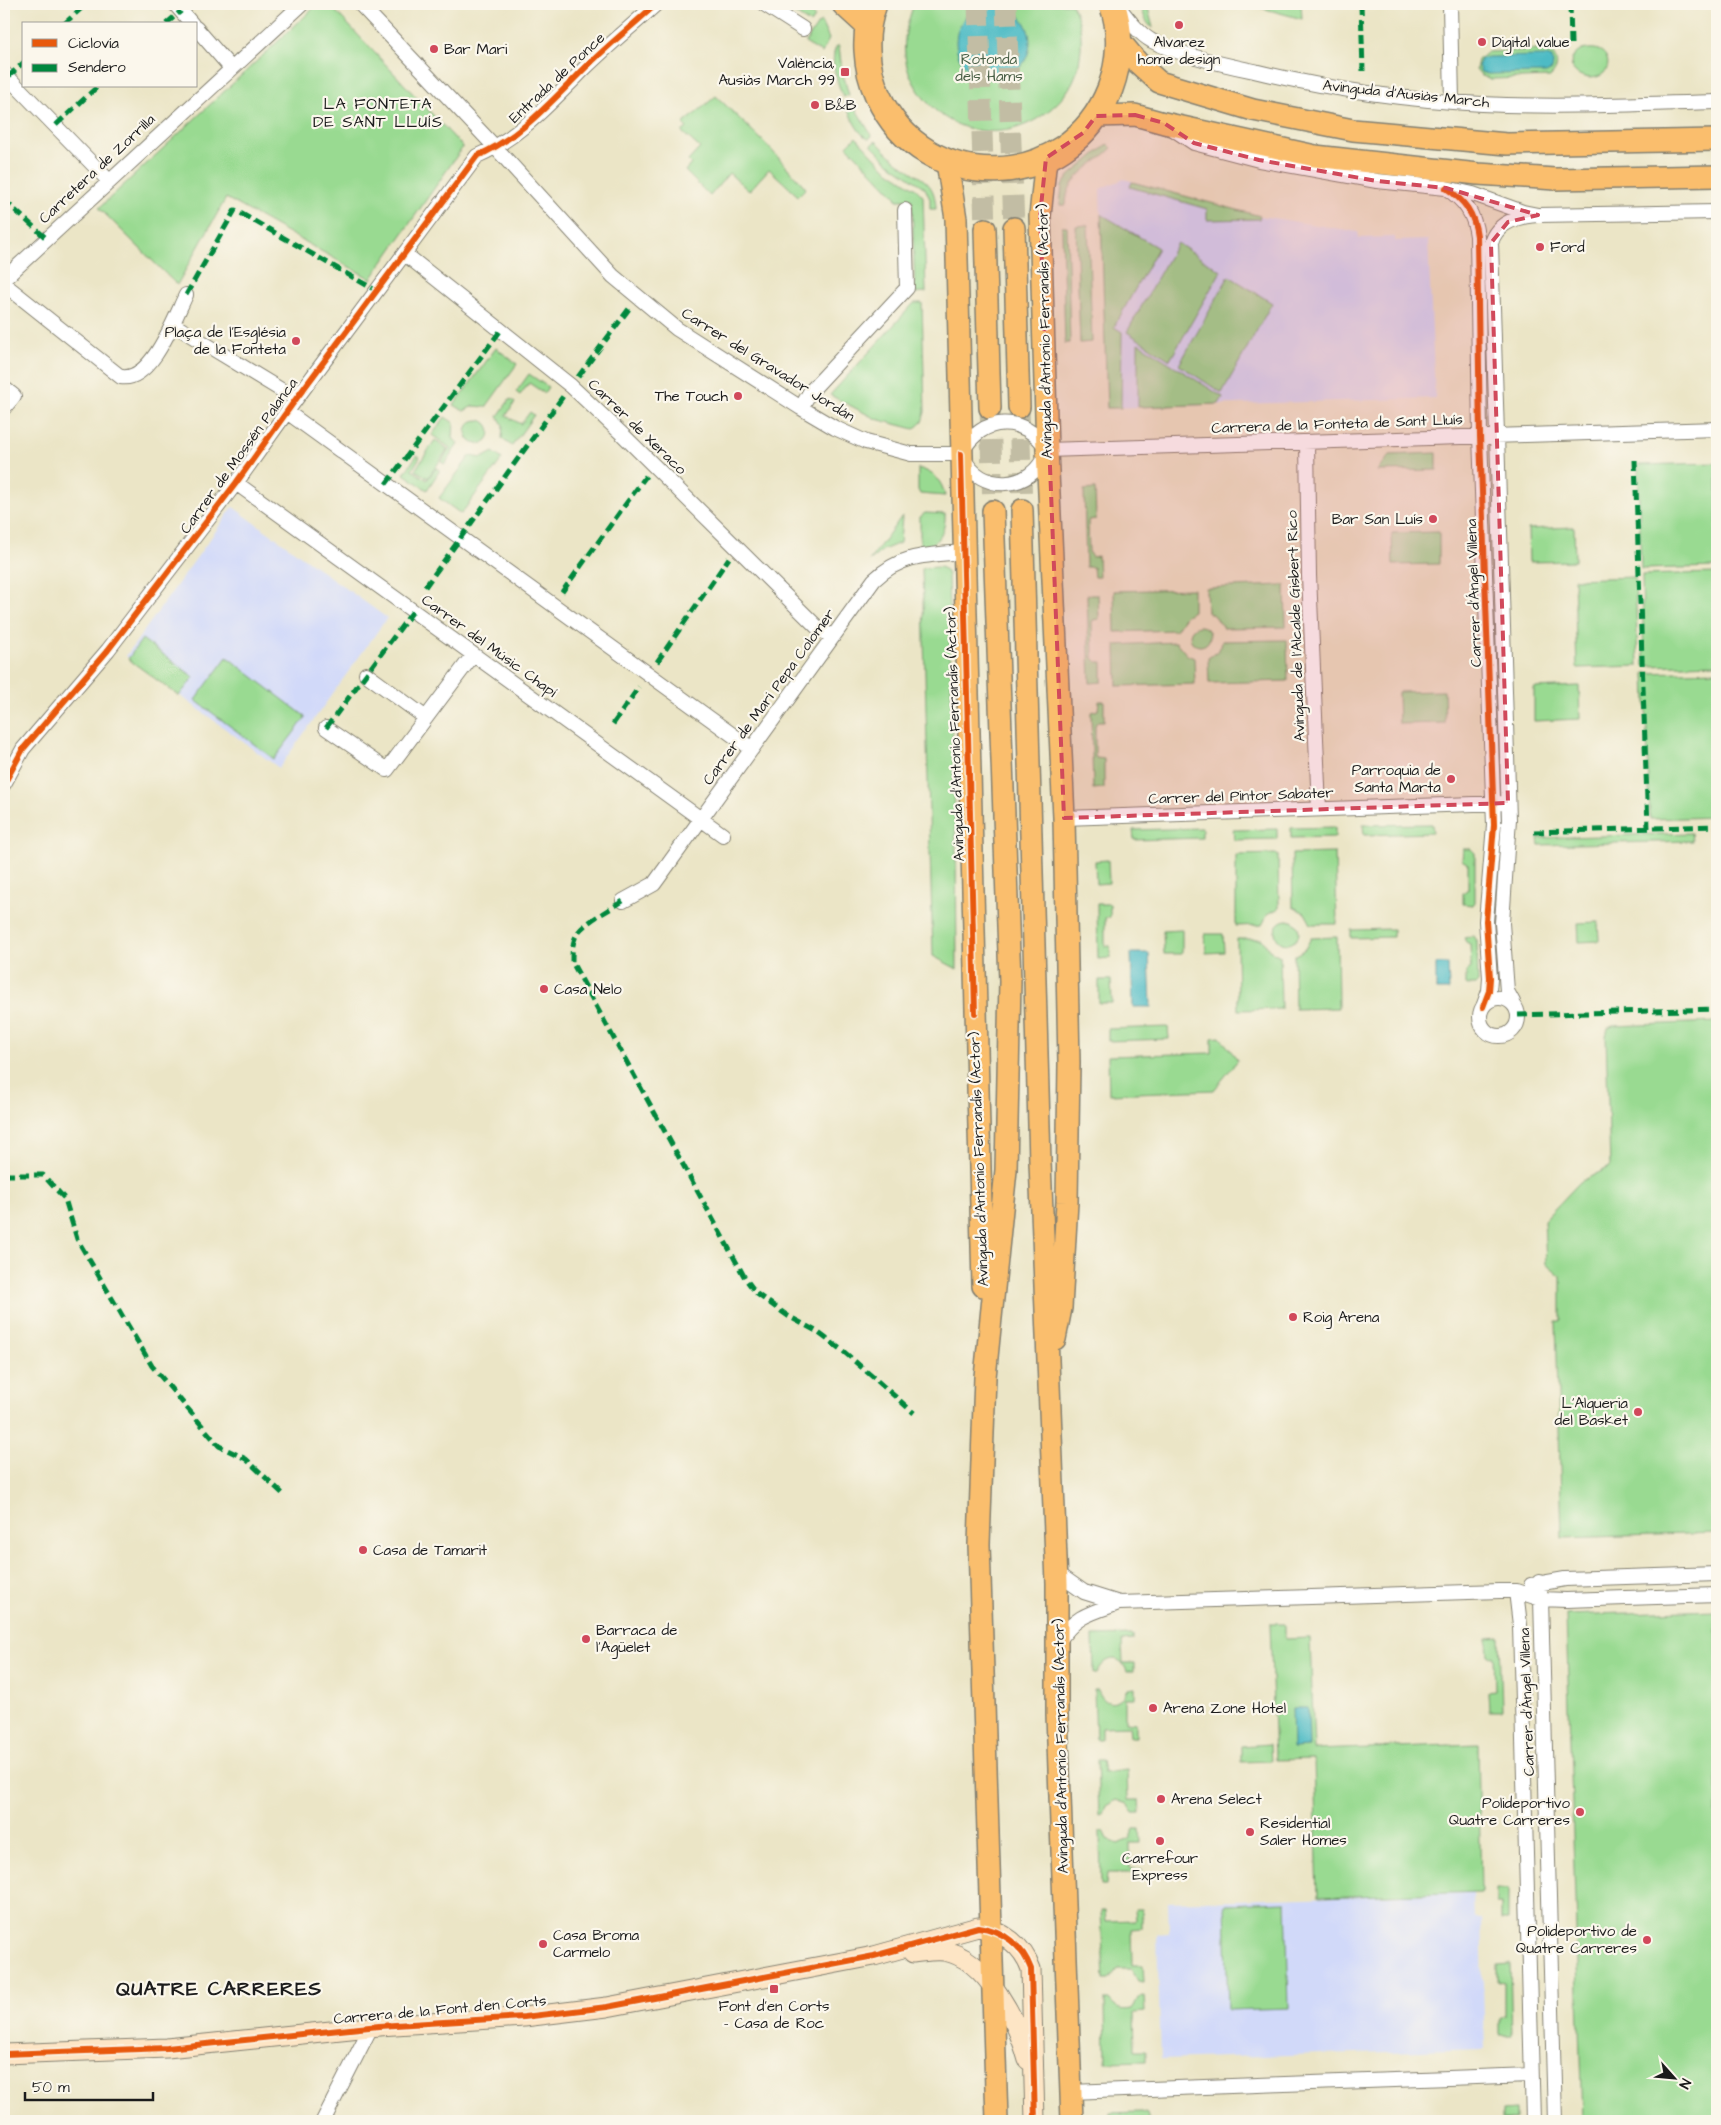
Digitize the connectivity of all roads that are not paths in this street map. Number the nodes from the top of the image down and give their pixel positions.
1 (174, 4) edge
2 (302, 4) edge
3 (360, 4) edge
4 (656, 4) edge
5 (764, 4) edge
6 (845, 4) edge
7 (1112, 4) edge
8 (1116, 4) edge
9 (1450, 4) edge
10 (871, 14) edge
11 (190, 22) edge
12 (803, 29) dead end
13 (198, 30) edge
14 (1118, 40) junction
15 (231, 68) junction
16 (5, 77) edge
17 (1452, 102) junction
18 (1717, 102) edge
19 (1096, 116) junction
20 (1164, 123) junction
21 (1717, 140) edge
22 (496, 148) junction
23 (1046, 158) junction
24 (947, 162) junction
25 (1717, 176) edge
26 (109, 181) junction
27 (1446, 188) junction
28 (905, 210) dead end
29 (1717, 212) edge
30 (1538, 215) junction
31 (1014, 228) tunnel mouth
32 (985, 229) tunnel mouth
33 (405, 254) junction
34 (4, 278) edge
35 (4, 284) edge
36 (186, 295) dead end
37 (174, 325) junction
38 (9, 392) edge
39 (296, 399) junction
40 (1019, 407) tunnel mouth
41 (4, 408) edge
42 (801, 408) junction
43 (990, 408) tunnel mouth
44 (287, 412) junction
45 (1717, 429) edge
46 (1480, 436) junction
47 (1496, 436) junction
48 (1308, 442) junction
49 (1047, 450) junction
50 (961, 454) junction
51 (236, 483) junction
52 (1022, 510) tunnel mouth
53 (993, 512) tunnel mouth
54 (963, 552) junction
55 (832, 637) junction
56 (473, 655) junction
57 (366, 674) dead end
58 (426, 718) junction
59 (326, 728) dead end
60 (752, 749) junction
61 (4, 784) edge
62 (1501, 803) junction
63 (1319, 809) junction
64 (1064, 818) junction
65 (700, 819) junction
66 (723, 835) dead end
67 (623, 901) dead end
68 (1513, 1002) junction
69 (1482, 1007) junction
70 (1048, 1371) junction
71 (985, 1377) junction
72 (1057, 1573) junction
73 (1717, 1574) edge
74 (1539, 1582) junction
75 (1516, 1591) junction
76 (1717, 1595) edge
77 (1541, 1599) junction
78 (1119, 1603) junction
79 (1058, 1643) junction
80 (990, 1929) junction
81 (874, 1956) junction
82 (994, 1987) junction
83 (371, 2027) junction
84 (4, 2054) edge
85 (1531, 2075) junction
86 (1070, 2092) junction
87 (1034, 2095) junction
88 (323, 2121) edge
89 (997, 2121) edge
90 (1035, 2121) edge
91 (1072, 2121) edge
92 (1533, 2121) edge
93 (1555, 2121) edge

1 - 11 street
2 - 15 street, Carretera de Zorrilla
3 - 22 street, Carrer del Gravador Jordán
4 - 22 street, Entrada de Ponce
5 - 12 street
6 - 10 highway
7 - 14 highway
8 - 17 street, Avinguda d'Ausiàs March
9 - 17 street
10 - 24 highway
13 - 15 street
14 - 19 highway
14 - 21 main road
15 - 26 street, Carretera de Zorrilla
16 - 26 street
17 - 18 street, Avinguda d'Ausiàs March
19 - 20 main road
19 - 23 highway
20 - 25 main road
20 - 27 street
22 - 33 street, Carrer de Mossén Palanca
22 - 42 street, Carrer del Gravador Jordán
23 - 24 highway
23 - 49 main road, Avinguda d'Antonio Ferrandis (Actor)
24 - 50 main road, Avinguda d'Antonio Ferrandis (Actor)
26 - 34 street, Carretera de Zorrilla
27 - 30 street
27 - 46 street, Carrer d'Ángel Villena
28 - 42 street
29 - 30 street
30 - 47 street, Carrer d'Ángel Villena
31 - 40 main road, Avinguda d'Antonio Ferrandis (Actor)
32 - 43 main road
33 - 39 street, Carrer de Mossén Palanca
33 - 55 street, Carrer de Xeraco
35 - 37 street
36 - 37 street
37 - 39 street
38 - 41 street
39 - 44 street, Carrer de Mossén Palanca
42 - 50 street, Carrer del Gravador Jordán
44 - 51 street, Carrer de Mossén Palanca
44 - 60 street
45 - 47 street, Carrera de la Fonteta de Sant Lluís
46 - 47 street, Carrera de la Fonteta de Sant Lluís
46 - 48 street, Carrera de la Fonteta de Sant Lluís
46 - 62 street, Carrer d'Ángel Villena
47 - 62 street, Carrer d'Ángel Villena
48 - 49 street, Carrera de la Fonteta de Sant Lluís
48 - 63 street, Avinguda de l'Alcalde Gisbert Rico
49 - 50 street
49 - 50 street
49 - 64 main road, Avinguda d'Antonio Ferrandis (Actor)
50 - 54 main road, Avinguda d'Antonio Ferrandis (Actor)
51 - 56 street, Carrer del Músic Chapí
51 - 61 street, Carrer de Mossén Palanca
52 - 70 main road, Avinguda d'Antonio Ferrandis (Actor)
53 - 71 main road, Avinguda d'Antonio Ferrandis (Actor)
54 - 55 street, Carrer de Mari Pepa Colomer
54 - 71 main road, Avinguda d'Antonio Ferrandis (Actor)
55 - 60 street, Carrer de Mari Pepa Colomer
56 - 58 street
56 - 65 street, Carrer del Músic Chapí
57 - 58 street
58 - 59 street
60 - 65 street, Carrer de Mari Pepa Colomer
62 - 63 street, Carrer del Pintor Sabater
62 - 68 street, Carrer d'Ángel Villena
62 - 69 street, Carrer d'Ángel Villena
63 - 64 street, Carrer del Pintor Sabater
64 - 70 main road, Avinguda d'Antonio Ferrandis (Actor)
65 - 66 street, Carrer del Músic Chapí
65 - 67 street, Carrer de Mari Pepa Colomer
68 - 69 street
68 - 69 street
70 - 72 main road, Avinguda d'Antonio Ferrandis (Actor)
71 - 80 main road, Avinguda d'Antonio Ferrandis (Actor)
72 - 78 street
72 - 79 main road, Avinguda d'Antonio Ferrandis (Actor)
73 - 74 street
74 - 75 street
74 - 77 street, Carrer d'Ángel Villena
75 - 77 street
75 - 78 street
75 - 85 street, Carrer d'Ángel Villena
76 - 77 street
77 - 93 street, Carrer d'Ángel Villena
78 - 79 street
79 - 86 main road, Avinguda d'Antonio Ferrandis (Actor)
80 - 81 street
80 - 82 main road, Avinguda d'Antonio Ferrandis (Actor)
80 - 87 street, Avinguda d'Antonio Ferrandis (Actor)
81 - 82 street
81 - 83 street, Carrera de la Font d'en Corts
82 - 87 street, Avinguda d'Antonio Ferrandis (Actor)
82 - 89 main road, Avinguda d'Antonio Ferrandis (Actor)
83 - 84 street, Carrera de la Font d'en Corts
83 - 88 street
85 - 86 street
85 - 92 street, Carrer d'Ángel Villena
86 - 91 main road, Avinguda d'Antonio Ferrandis (Actor)
87 - 90 street, Avinguda d'Antonio Ferrandis (Actor)

